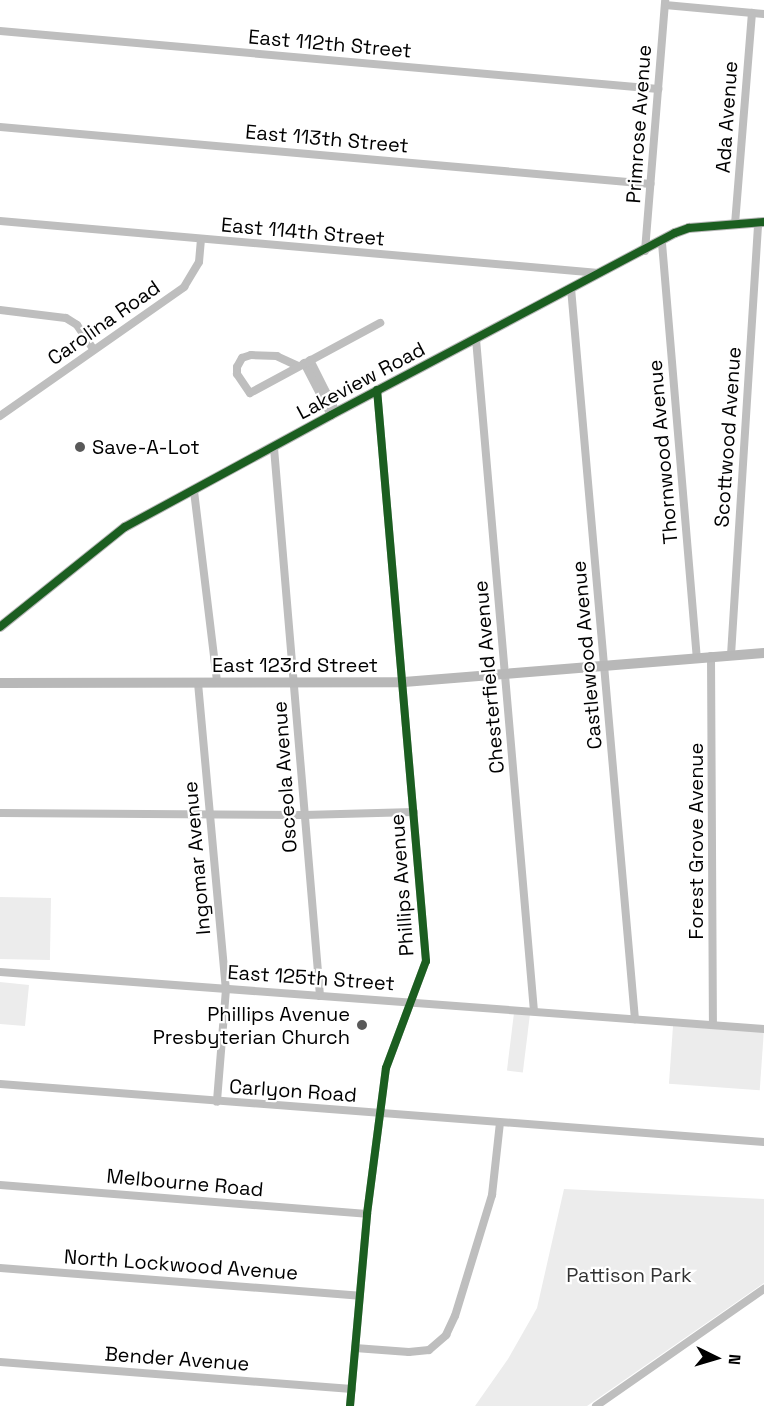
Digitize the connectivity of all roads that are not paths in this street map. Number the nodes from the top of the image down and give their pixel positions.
1 (665, 2) edge
2 (752, 13) junction
3 (764, 14) edge
4 (0, 31) edge
5 (658, 88) junction
6 (0, 127) edge
7 (651, 184) junction
8 (0, 221) edge
9 (761, 222) edge
10 (735, 224) junction
11 (201, 240) junction
12 (662, 243) junction
13 (645, 251) junction
14 (603, 273) junction
15 (571, 288) junction
16 (0, 310) edge
17 (380, 323) dead end
18 (476, 339) junction
19 (93, 349) junction
20 (304, 363) junction
21 (378, 390) junction
22 (333, 413) junction
23 (0, 416) edge
24 (274, 447) junction
25 (194, 491) junction
26 (0, 627) edge
27 (764, 653) edge
28 (731, 655) junction
29 (711, 656) junction
30 (697, 657) junction
31 (604, 666) junction
32 (506, 675) junction
33 (217, 682) junction
34 (294, 682) junction
35 (404, 682) junction
36 (2, 683) edge
37 (198, 683) junction
38 (0, 813) edge
39 (414, 813) junction
40 (210, 814) junction
41 (304, 815) junction
42 (0, 972) edge
43 (226, 989) junction
44 (320, 996) junction
45 (410, 1001) junction
46 (534, 1011) junction
47 (635, 1019) junction
48 (713, 1025) junction
49 (764, 1029) edge
50 (0, 1084) edge
51 (217, 1102) junction
52 (378, 1113) junction
53 (500, 1123) junction
54 (764, 1142) edge
55 (0, 1185) edge
56 (367, 1214) junction
57 (0, 1268) edge
58 (764, 1289) edge
59 (360, 1296) junction
60 (355, 1348) junction
61 (0, 1362) edge
62 (352, 1389) junction
63 (350, 1406) edge
64 (596, 1406) edge

1 - 2 street
1 - 5 street, Primrose Avenue
2 - 3 street
2 - 10 street, Ada Avenue
4 - 5 street, East 112th Street
5 - 7 street, Primrose Avenue
6 - 7 street, East 113th Street
7 - 13 street, Primrose Avenue
8 - 11 street, East 114th Street
9 - 10 street, Lakeview Road
9 - 28 street, Scottwood Avenue
10 - 12 street, Lakeview Road
11 - 14 street, East 114th Street
11 - 19 street, Carolina Road
12 - 13 street, Lakeview Road
12 - 30 street, Thornwood Avenue
13 - 14 street, Lakeview Road
14 - 15 street, Lakeview Road
15 - 18 street, Lakeview Road
15 - 31 street, Castlewood Avenue
16 - 19 street
17 - 20 street
18 - 21 street, Lakeview Road
18 - 32 street, Chesterfield Avenue
19 - 23 street, Carolina Road
20 - 20 street
20 - 22 street
21 - 22 street, Lakeview Road
21 - 35 street, Phillips Avenue
22 - 24 street, Lakeview Road
24 - 25 street, Lakeview Road
24 - 34 street, Osceola Avenue
25 - 26 street, Lakeview Road
25 - 33 street
27 - 28 street, East 123rd Street
28 - 29 street, East 123rd Street
29 - 30 street, East 123rd Street
29 - 48 street, Forest Grove Avenue
30 - 31 street, East 123rd Street
31 - 32 street, East 123rd Street
31 - 47 street, Castlewood Avenue
32 - 35 street, East 123rd Street
32 - 46 street, Chesterfield Avenue
33 - 34 street, East 123rd Street
33 - 37 street, East 123rd Street
34 - 35 street, East 123rd Street
34 - 41 street, Osceola Avenue
35 - 39 street, Phillips Avenue
36 - 37 street, East 123rd Street
37 - 40 street, Ingomar Avenue
38 - 40 street
39 - 41 street
39 - 45 street, Phillips Avenue
40 - 41 street
40 - 43 street, Ingomar Avenue
41 - 44 street, Osceola Avenue
42 - 43 street, East 125th Street
43 - 44 street, East 125th Street
43 - 51 street, Ingomar Avenue
44 - 45 street, East 125th Street
45 - 46 street, East 125th Street
45 - 52 street, Phillips Avenue
46 - 47 street, East 125th Street
47 - 48 street, East 125th Street
48 - 49 street, East 125th Street
50 - 51 street, Carlyon Road
51 - 52 street, Carlyon Road
52 - 53 street, Carlyon Road
52 - 56 street, Phillips Avenue
53 - 54 street, Carlyon Road
53 - 60 street
55 - 56 street, Melbourne Road
56 - 59 street, Phillips Avenue
57 - 59 street, North Lockwood Avenue
58 - 64 street
59 - 60 street, Phillips Avenue
60 - 62 street, Phillips Avenue
61 - 62 street, Bender Avenue
62 - 63 street, Phillips Avenue

